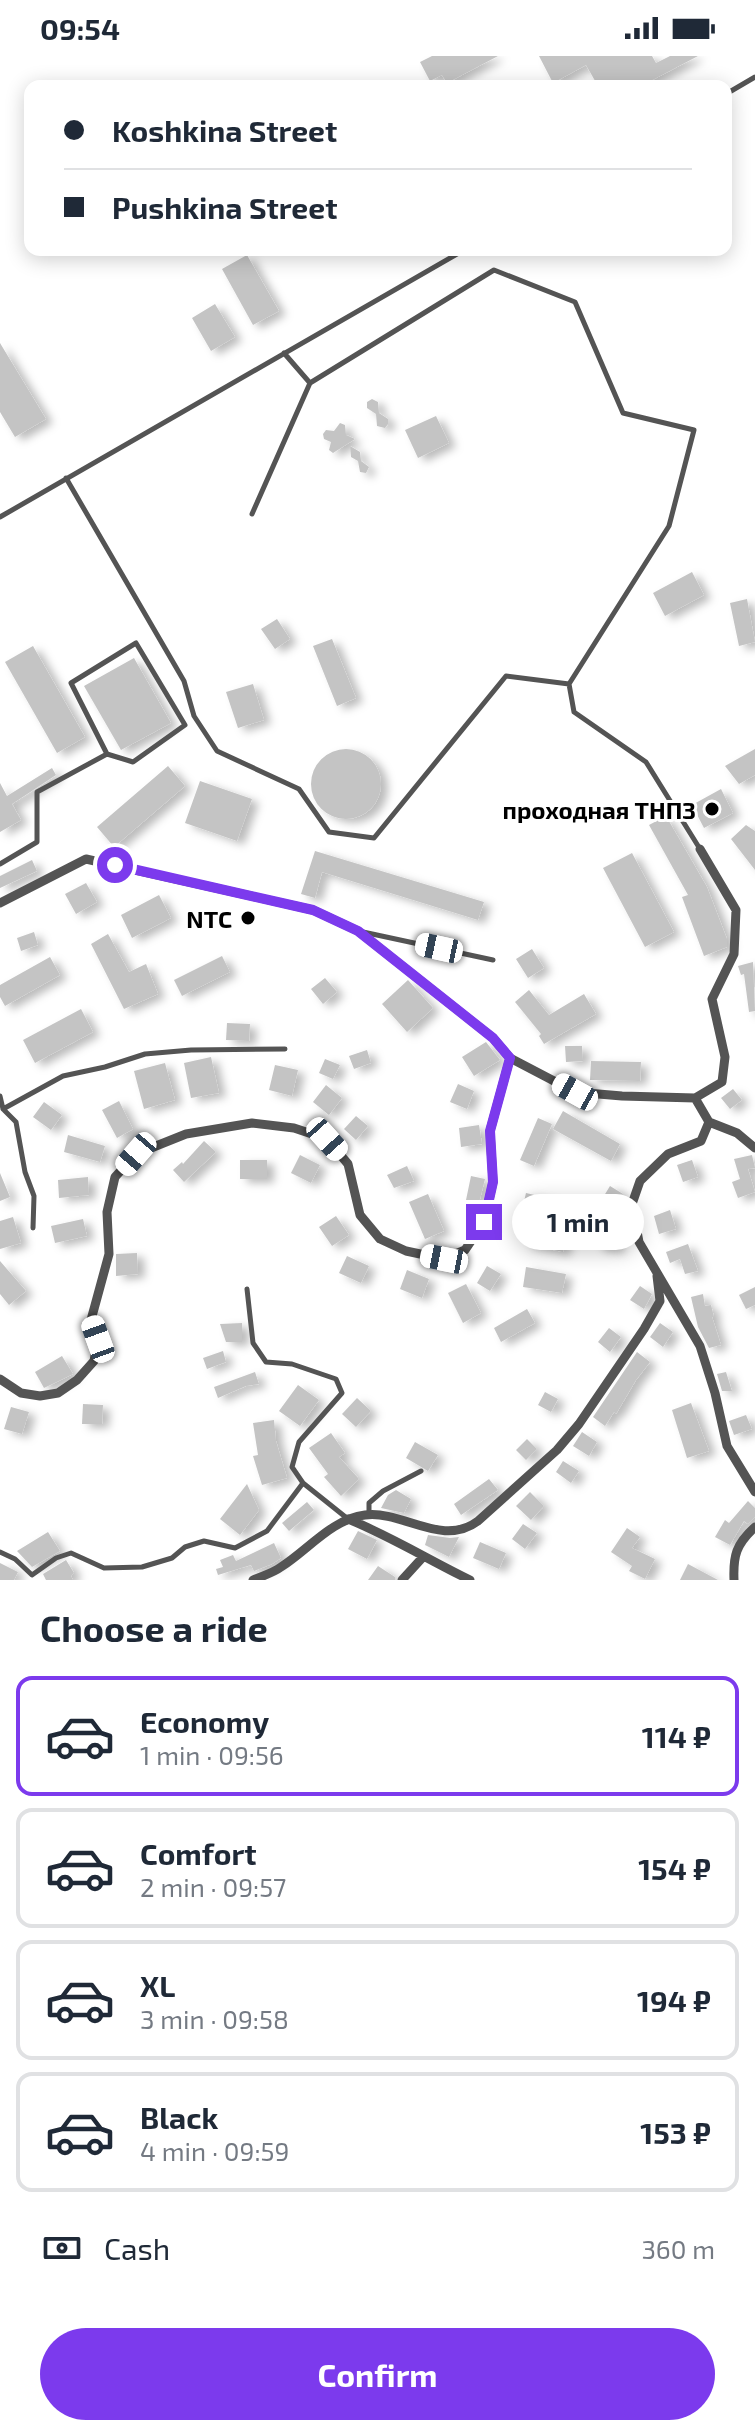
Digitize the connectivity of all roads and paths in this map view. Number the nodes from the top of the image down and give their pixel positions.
1 (755, 77) edge
2 (732, 90) edge
3 (454, 256) edge
4 (284, 353) junction
5 (310, 383) junction
6 (66, 478) junction
7 (252, 514) dead end
8 (0, 517) edge
9 (569, 684) junction
10 (107, 754) junction
11 (700, 849) joint
12 (0, 864) edge
13 (0, 903) edge
14 (358, 931) junction
15 (493, 960) dead end
16 (285, 1049) dead end
17 (510, 1058) junction
18 (0, 1096) edge
19 (695, 1098) junction
20 (3, 1109) junction
21 (709, 1122) junction
22 (755, 1148) edge
23 (33, 1228) dead end
24 (657, 1276) junction
25 (247, 1289) dead end
26 (0, 1379) edge
27 (421, 1471) dead end
28 (303, 1483) junction
29 (755, 1492) edge
30 (369, 1515) junction
31 (348, 1519) junction
32 (755, 1527) edge
33 (0, 1552) edge
34 (423, 1557) junction
35 (32, 1577) edge
36 (253, 1580) edge
37 (402, 1580) edge
38 (470, 1580) edge
39 (734, 1580) edge

1 - 2 lane
3 - 4 lane
4 - 5 lane
4 - 6 lane
5 - 7 lane
5 - 9 lane
6 - 8 lane
6 - 9 lane
9 - 11 lane
10 - 10 lane
10 - 12 lane
11 - 19 street
13 - 14 street
14 - 15 lane
14 - 17 street
16 - 20 lane
17 - 19 street
17 - 26 street
18 - 20 lane
19 - 21 street
20 - 23 lane
21 - 22 street
21 - 24 street
24 - 29 street
24 - 30 street
25 - 28 lane
27 - 30 lane
28 - 31 lane
28 - 35 lane
30 - 31 street
31 - 34 street
31 - 36 street
32 - 39 street
33 - 35 lane
34 - 37 street
34 - 38 street

